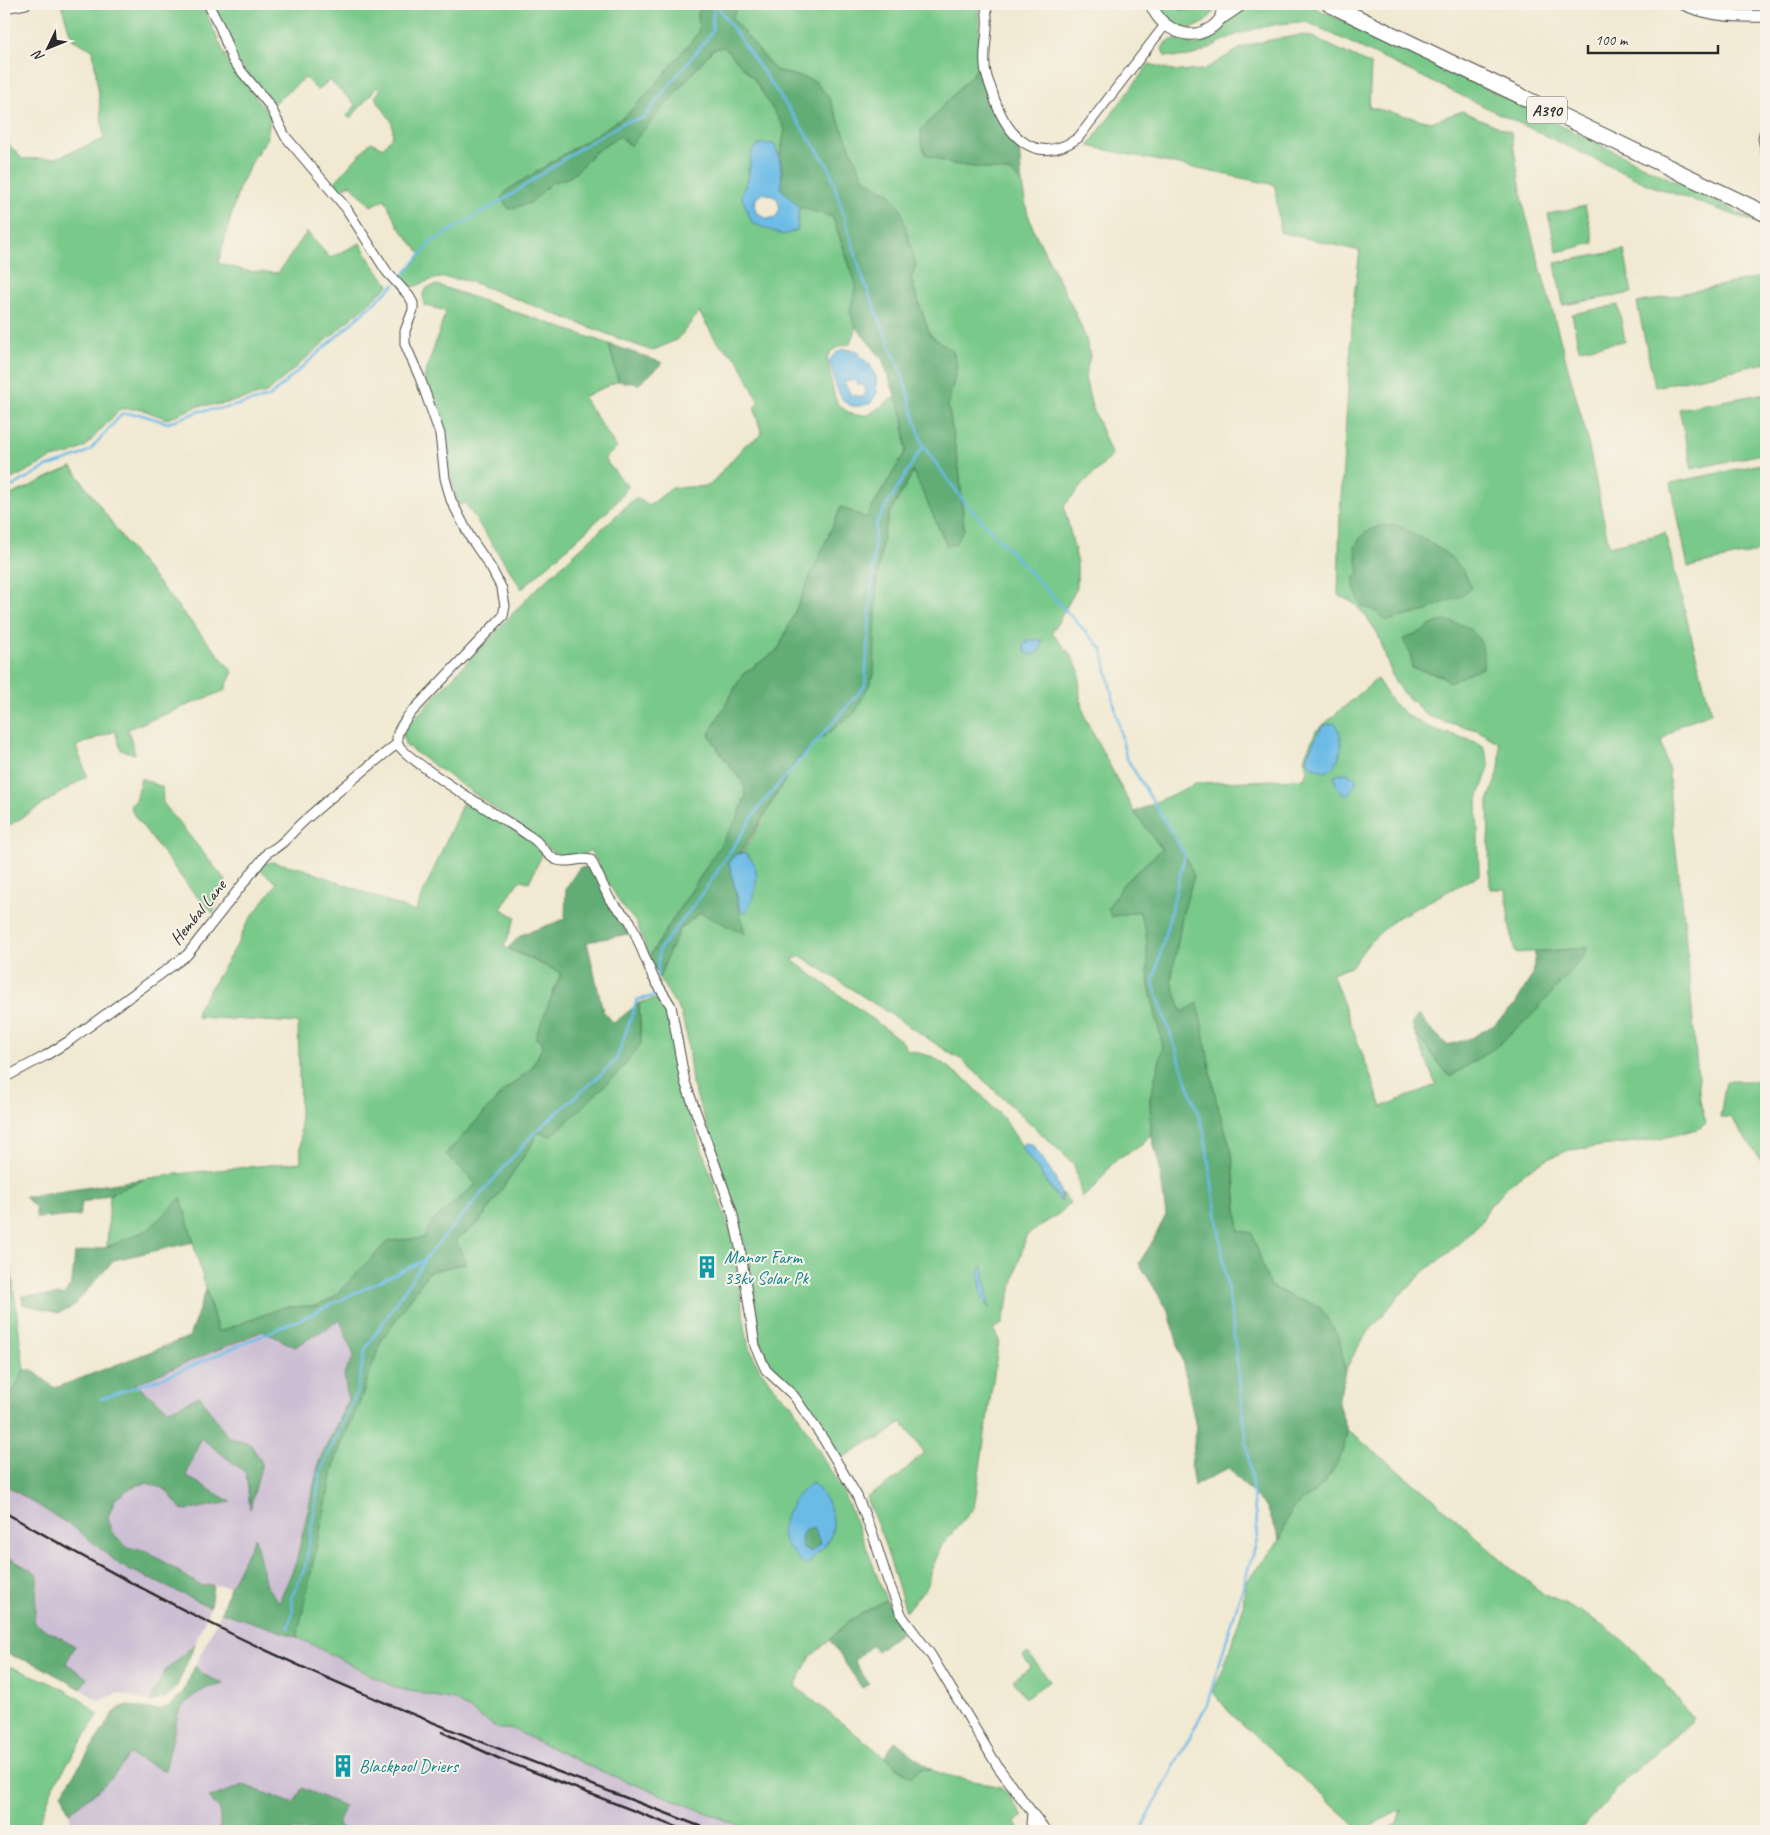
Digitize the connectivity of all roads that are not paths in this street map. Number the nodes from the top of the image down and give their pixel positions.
1 (26, 4) edge
2 (208, 4) edge
3 (985, 4) edge
4 (1151, 4) edge
5 (1239, 4) edge
6 (1329, 4) edge
7 (1683, 4) edge
8 (4, 8) edge
9 (1225, 10) edge
10 (1766, 16) edge
11 (1165, 25) junction
12 (1766, 126) edge
13 (1766, 152) edge
14 (1766, 214) edge
15 (398, 744) junction
16 (4, 1078) edge
17 (1032, 1814) junction
18 (1035, 1831) edge
19 (1046, 1831) edge

1 - 8 street
2 - 15 street
3 - 11 street
4 - 11 street
5 - 9 highway
6 - 14 highway, A390
7 - 10 street
9 - 11 street
12 - 13 street
15 - 16 street, Hembal Lane
15 - 17 street
17 - 18 street
17 - 19 street

